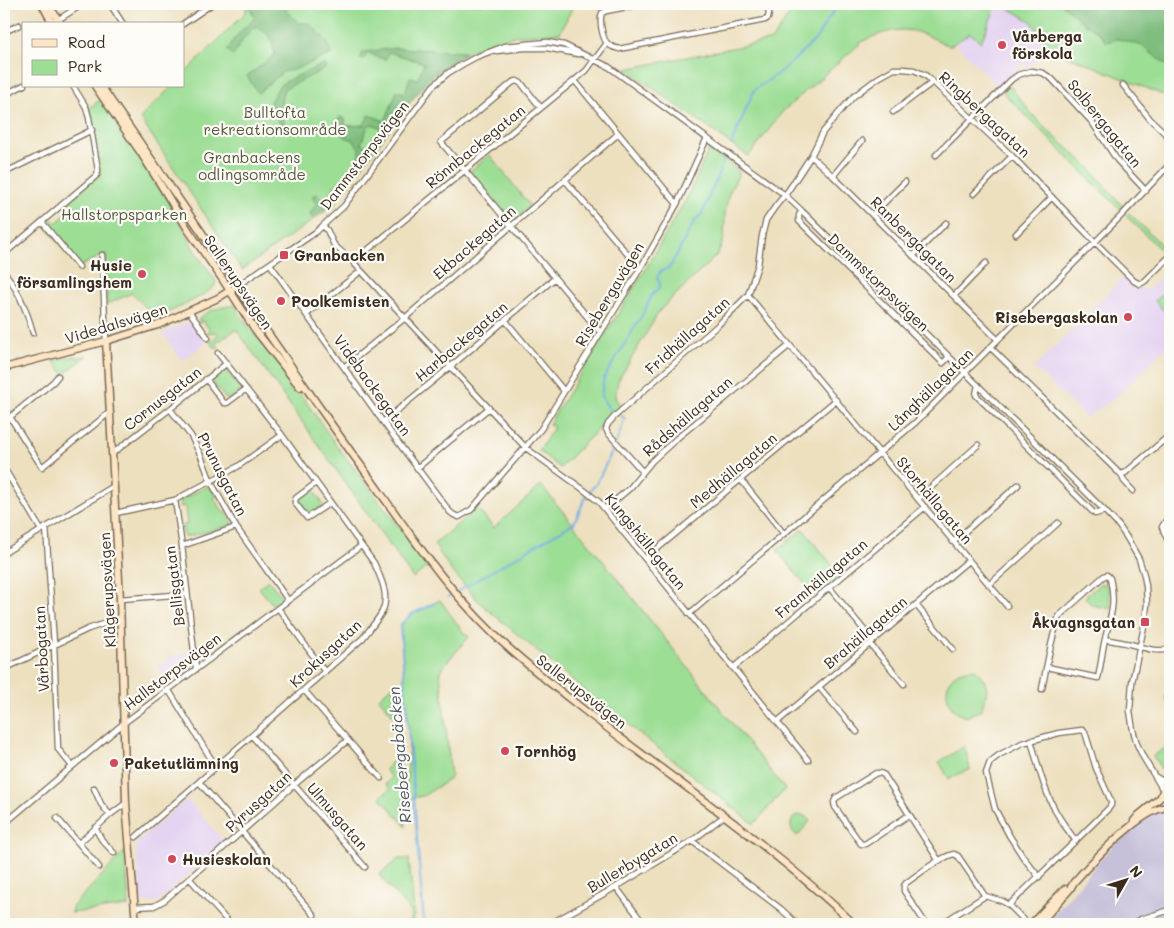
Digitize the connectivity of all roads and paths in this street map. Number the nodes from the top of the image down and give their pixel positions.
1 (42, 4) edge
2 (48, 4) edge
3 (83, 4) edge
4 (110, 4) edge
5 (200, 4) edge
6 (212, 4) edge
7 (642, 4) edge
8 (768, 4) edge
9 (206, 9) junction
10 (56, 22) edge
11 (122, 22) edge
12 (185, 23) edge
13 (19, 24) dead end
14 (4, 32) edge
15 (607, 44) junction
16 (595, 60) junction
17 (575, 81) junction
18 (934, 82) junction
19 (1123, 84) dead end
20 (22, 86) edge
21 (75, 88) edge
22 (96, 88) edge
23 (102, 88) edge
24 (4, 95) edge
25 (541, 108) junction
26 (893, 112) dead end
27 (972, 118) junction
28 (92, 130) junction
29 (618, 134) junction
30 (707, 138) junction
31 (1170, 138) edge
32 (862, 141) dead end
33 (936, 155) dead end
34 (811, 156) junction
35 (1012, 156) junction
36 (1170, 164) edge
37 (465, 171) junction
38 (4, 173) edge
39 (833, 176) junction
40 (565, 180) junction
41 (905, 182) dead end
42 (1146, 191) junction
43 (974, 194) dead end
44 (785, 195) junction
45 (1052, 198) junction
46 (677, 204) junction
47 (802, 211) junction
48 (872, 215) junction
49 (42, 222) junction
50 (946, 223) dead end
51 (324, 226) junction
52 (511, 226) junction
53 (1016, 234) dead end
54 (1095, 242) junction
55 (4, 254) edge
56 (102, 255) dead end
57 (913, 256) junction
58 (1170, 256) edge
59 (353, 262) junction
60 (986, 262) dead end
61 (270, 264) junction
62 (79, 267) dead end
63 (640, 269) junction
64 (361, 271) junction
65 (4, 272) edge
66 (555, 278) junction
67 (237, 286) junction
68 (230, 290) junction
69 (748, 295) junction
70 (954, 296) junction
71 (189, 311) junction
72 (307, 314) junction
73 (405, 318) junction
74 (505, 320) junction
75 (600, 332) junction
76 (33, 333) dead end
77 (208, 338) dead end
78 (998, 340) junction
79 (106, 341) junction
80 (790, 345) junction
81 (991, 348) junction
82 (218, 353) dead end
83 (950, 357) junction
84 (227, 363) junction
85 (344, 367) junction
86 (450, 367) junction
87 (4, 368) edge
88 (966, 373) junction
89 (58, 376) dead end
90 (206, 379) junction
91 (978, 386) junction
92 (246, 389) junction
93 (564, 391) junction
94 (836, 400) junction
95 (489, 408) junction
96 (170, 409) junction
97 (109, 413) junction
98 (10, 418) junction
99 (4, 422) edge
100 (383, 422) junction
101 (282, 435) junction
102 (338, 435) junction
103 (1170, 435) edge
104 (978, 445) dead end
105 (526, 448) junction
106 (113, 452) junction
107 (880, 453) junction
108 (4, 468) edge
109 (417, 468) junction
110 (643, 472) junction
111 (1121, 474) junction
112 (741, 480) junction
113 (211, 482) junction
114 (316, 482) junction
115 (1018, 485) dead end
116 (114, 486) junction
117 (1133, 491) dead end
118 (918, 499) junction
119 (175, 500) junction
120 (330, 503) junction
121 (925, 507) junction
122 (605, 510) junction
123 (1105, 511) junction
124 (116, 513) junction
125 (459, 517) joint
126 (1170, 517) edge
127 (1058, 523) dead end
128 (46, 527) junction
129 (236, 527) junction
130 (41, 530) junction
131 (784, 534) junction
132 (953, 542) junction
133 (182, 546) junction
134 (361, 546) junction
135 (1170, 546) edge
136 (4, 553) edge
137 (645, 559) junction
138 (969, 560) junction
139 (989, 585) junction
140 (829, 587) junction
141 (187, 594) junction
142 (120, 599) junction
143 (288, 600) junction
144 (916, 605) junction
145 (1007, 606) dead end
146 (278, 608) junction
147 (689, 614) junction
148 (121, 621) junction
149 (1105, 639) junction
150 (871, 642) junction
151 (54, 644) junction
152 (1140, 646) junction
153 (953, 649) dead end
154 (1170, 649) edge
155 (1047, 667) junction
156 (733, 668) junction
157 (196, 669) junction
158 (4, 670) edge
159 (325, 672) junction
160 (904, 684) dead end
161 (819, 687) junction
162 (168, 689) junction
163 (1042, 689) dead end
164 (304, 690) junction
165 (1170, 692) edge
166 (1170, 706) edge
167 (777, 722) junction
168 (124, 723) junction
169 (857, 732) dead end
170 (252, 736) junction
171 (348, 740) junction
172 (1031, 740) junction
173 (808, 760) dead end
174 (72, 766) junction
175 (216, 767) junction
176 (1154, 775) junction
177 (381, 778) dead end
178 (199, 782) junction
179 (294, 785) junction
180 (1170, 785) edge
181 (94, 788) dead end
182 (1162, 793) junction
183 (126, 803) junction
184 (1169, 806) edge
185 (110, 815) junction
186 (909, 815) junction
187 (724, 816) junction
188 (57, 818) dead end
189 (4, 824) edge
190 (95, 828) junction
191 (1127, 829) junction
192 (243, 832) junction
193 (136, 837) dead end
194 (692, 841) junction
195 (1076, 841) junction
196 (79, 843) junction
197 (114, 853) dead end
198 (939, 861) junction
199 (99, 867) dead end
200 (365, 867) dead end
201 (1039, 877) junction
202 (189, 878) junction
203 (1074, 882) junction
204 (616, 887) junction
205 (985, 896) junction
206 (1009, 906) junction
207 (134, 908) junction
208 (1170, 910) edge
209 (314, 915) dead end
210 (136, 924) edge
211 (230, 924) edge
212 (550, 924) edge
213 (644, 924) edge
214 (797, 924) edge
215 (854, 924) edge
216 (926, 924) edge
217 (941, 924) edge
218 (1029, 924) edge
219 (1039, 924) edge
220 (1134, 924) edge

1 - 10 main road
2 - 10 main road
3 - 10 street
4 - 11 street
5 - 9 street
6 - 9 street
7 - 15 street
8 - 15 street
9 - 12 street
13 - 14 street
15 - 16 street, Rönnbackegatan
16 - 17 street, Rönnbackegatan
16 - 30 street, Dammstorpsvägen
16 - 51 street, Dammstorpsvägen
17 - 25 street, Rönnbackegatan
17 - 29 street
18 - 26 street
18 - 27 street, Ringbergagatan
18 - 34 street, Ringbergagatan
19 - 31 street
20 - 24 street
21 - 28 street
22 - 68 main road, Sallerupsvägen
23 - 67 main road, Sallerupsvägen
25 - 37 street, Rönnbackegatan
25 - 37 street
27 - 33 street, Solbergagatan
27 - 35 street, Ringbergagatan
27 - 42 street, Solbergagatan
28 - 38 street
28 - 49 street
29 - 40 street, Ekbackegatan
29 - 46 street
30 - 44 street, Dammstorpsvägen
30 - 46 street, Risebergavägen
32 - 39 street
34 - 39 street, Ranbergagatan
34 - 44 street, Ringbergagatan
35 - 43 street
35 - 45 street, Ringbergagatan
36 - 42 street, Långhällagatan
37 - 52 street
37 - 59 street, Rönnbackegatan
39 - 48 street, Ranbergagatan
40 - 52 street, Ekbackegatan
40 - 63 street
41 - 48 street
42 - 54 street, Långhällagatan
44 - 47 street, Dammstorpsvägen
44 - 69 street, Fridhällagatan
45 - 53 street
45 - 54 street, Ringbergagatan
46 - 63 street, Risebergavägen
47 - 83 street, Dammstorpsvägen
47 - 83 street, Dammstorpsvägen
48 - 57 street, Ranbergagatan
49 - 55 street
49 - 62 street
50 - 57 street
51 - 59 street, Kungshällagatan
51 - 61 street, Dammstorpsvägen
52 - 66 street
52 - 73 street, Ekbackegatan
54 - 58 street, Ringbergagatan
54 - 78 street, Långhällagatan
56 - 79 street, Klågerupsvägen
57 - 70 street, Ranbergagatan
59 - 64 street, Kungshällagatan
60 - 70 street
61 - 67 street, Dammstorpsvägen
61 - 72 street, Videbackegatan
63 - 75 street, Risebergavägen
64 - 72 street
64 - 73 street, Kungshällagatan
65 - 76 street
66 - 74 street, Harbackegatan
66 - 75 street
67 - 68 main road, Dammstorpsvägen
67 - 102 main road, Sallerupsvägen
68 - 71 main road, Videdalsvägen
68 - 102 main road, Sallerupsvägen
69 - 80 street, Storhällagatan
69 - 110 street, Fridhällagatan
70 - 78 street, Ranbergagatan
71 - 77 street
71 - 79 main road, Videdalsvägen
72 - 85 street, Videbackegatan
73 - 85 street, Ekbackegatan
73 - 86 street, Kungshällagatan
74 - 86 street, Harbackegatan
74 - 93 street
75 - 93 street, Risebergavägen
78 - 81 street, Långhällagatan
79 - 87 main road, Videdalsvägen
79 - 97 main road, Klågerupsvägen
80 - 94 street, Storhällagatan
80 - 110 street, Rådshällagatan
81 - 88 street, Långhällagatan
81 - 111 street
82 - 84 street, Krokusgatan
83 - 88 street, Dammstorpsvägen
84 - 90 street, Cornusgatan
84 - 92 street, Krokusgatan
85 - 100 street, Videbackegatan
86 - 95 street, Kungshällagatan
86 - 100 street, Harbackegatan
88 - 91 street, Dammstorpsvägen
88 - 107 street, Långhällagatan
89 - 98 street
90 - 92 street
90 - 96 street, Cornusgatan
91 - 123 street, Dammstorpsvägen
91 - 123 street, Dammstorpsvägen
92 - 101 street, Krokusgatan
93 - 105 street, Risebergavägen
94 - 107 street, Storhällagatan
94 - 112 street, Medhällagatan
95 - 105 street, Kungshällagatan
95 - 109 street
96 - 106 street, Cornusgatan
96 - 113 street, Prunusgatan
97 - 98 street
97 - 106 main road, Klågerupsvägen
98 - 99 street
100 - 109 street, Videbackegatan
101 - 113 street
101 - 114 street, Krokusgatan
102 - 187 main road, Sallerupsvägen
103 - 111 street
104 - 118 street
105 - 122 street, Kungshällagatan
105 - 125 street, Risebergavägen
106 - 116 main road, Klågerupsvägen
107 - 118 street, Storhällagatan
107 - 131 street, Långhällagatan
108 - 130 street
109 - 125 street, Videbackegatan
110 - 122 street, Rådshällagatan
111 - 117 street
112 - 131 street
112 - 137 street, Medhällagatan
113 - 119 street
113 - 129 street, Prunusgatan
114 - 120 street, Krokusgatan
114 - 120 street
115 - 132 street
116 - 124 main road, Klågerupsvägen
116 - 128 street
118 - 121 street, Storhällagatan
119 - 124 street
119 - 133 street, Bellisgatan
120 - 134 street, Krokusgatan
121 - 132 street, Storhällagatan
121 - 140 street, Framhällagatan
122 - 137 street, Kungshällagatan
123 - 152 street, Dammstorpsvägen
124 - 142 main road, Klågerupsvägen
126 - 135 street
127 - 139 street
128 - 130 street
128 - 151 street, Vårbogatan
129 - 133 street
129 - 143 street, Prunusgatan
130 - 136 street
131 - 147 street, Långhällagatan
132 - 138 street, Storhällagatan
133 - 141 street, Bellisgatan
134 - 143 street, Hallstorpsvägen
134 - 159 street, Krokusgatan
137 - 147 street, Kungshällagatan
138 - 139 street, Storhällagatan
138 - 144 street, Brahällagatan
139 - 145 street, Storhällagatan
140 - 150 street
140 - 156 street, Framhällagatan
141 - 142 street
141 - 157 street, Bellisgatan
142 - 148 main road, Klågerupsvägen
143 - 146 street, Hallstorpsvägen
144 - 150 street, Brahällagatan
144 - 153 street
146 - 157 street, Hallstorpsvägen
146 - 159 street
147 - 156 street, Kungshällagatan
148 - 151 street
148 - 168 main road, Klågerupsvägen
149 - 152 street
149 - 155 street
149 - 155 street
150 - 160 street
150 - 161 street, Brahällagatan
151 - 158 street
151 - 174 street, Vårbogatan
152 - 154 street
152 - 176 street, Dammstorpsvägen
155 - 163 street
156 - 167 street, Kungshällagatan
157 - 162 street, Hallstorpsvägen
159 - 164 street, Krokusgatan
161 - 167 street, Brahällagatan
161 - 169 street
162 - 168 street, Hallstorpsvägen
162 - 175 street
164 - 170 street, Krokusgatan
164 - 171 street
165 - 166 street
167 - 173 street, Kungshällagatan
168 - 174 street, Hallstorpsvägen
168 - 183 main road, Klågerupsvägen
170 - 175 street, Krokusgatan
170 - 179 street, Ulmusgatan
171 - 177 street
171 - 179 street, Pyrusgatan
172 - 195 street
172 - 195 street
172 - 201 street
174 - 189 street, Hallstorpsvägen
175 - 178 street, Krokusgatan
176 - 180 street, Dammstorpsvägen
176 - 182 street, Dammstorpsvägen
178 - 192 street
178 - 193 street, Krokusgatan
179 - 192 street, Pyrusgatan
179 - 200 street, Ulmusgatan
180 - 182 main road
181 - 185 street
182 - 184 main road
182 - 191 main road
183 - 185 street
183 - 207 main road, Klågerupsvägen
184 - 191 main road
185 - 190 street
186 - 186 street
186 - 198 street
187 - 194 street, Bullerbygatan
187 - 215 main road, Sallerupsvägen
188 - 196 street
190 - 196 street
190 - 197 street
191 - 203 main road
192 - 202 street, Pyrusgatan
192 - 209 street
194 - 204 street, Bullerbygatan
194 - 214 street
195 - 201 street
196 - 199 street
198 - 205 street
198 - 216 street
201 - 206 street
202 - 207 street, Pyrusgatan
202 - 211 street
203 - 218 main road
203 - 219 main road
204 - 212 street, Bullerbygatan
204 - 213 street
205 - 206 street
205 - 217 street
206 - 218 street
207 - 210 main road, Klågerupsvägen
208 - 220 street

